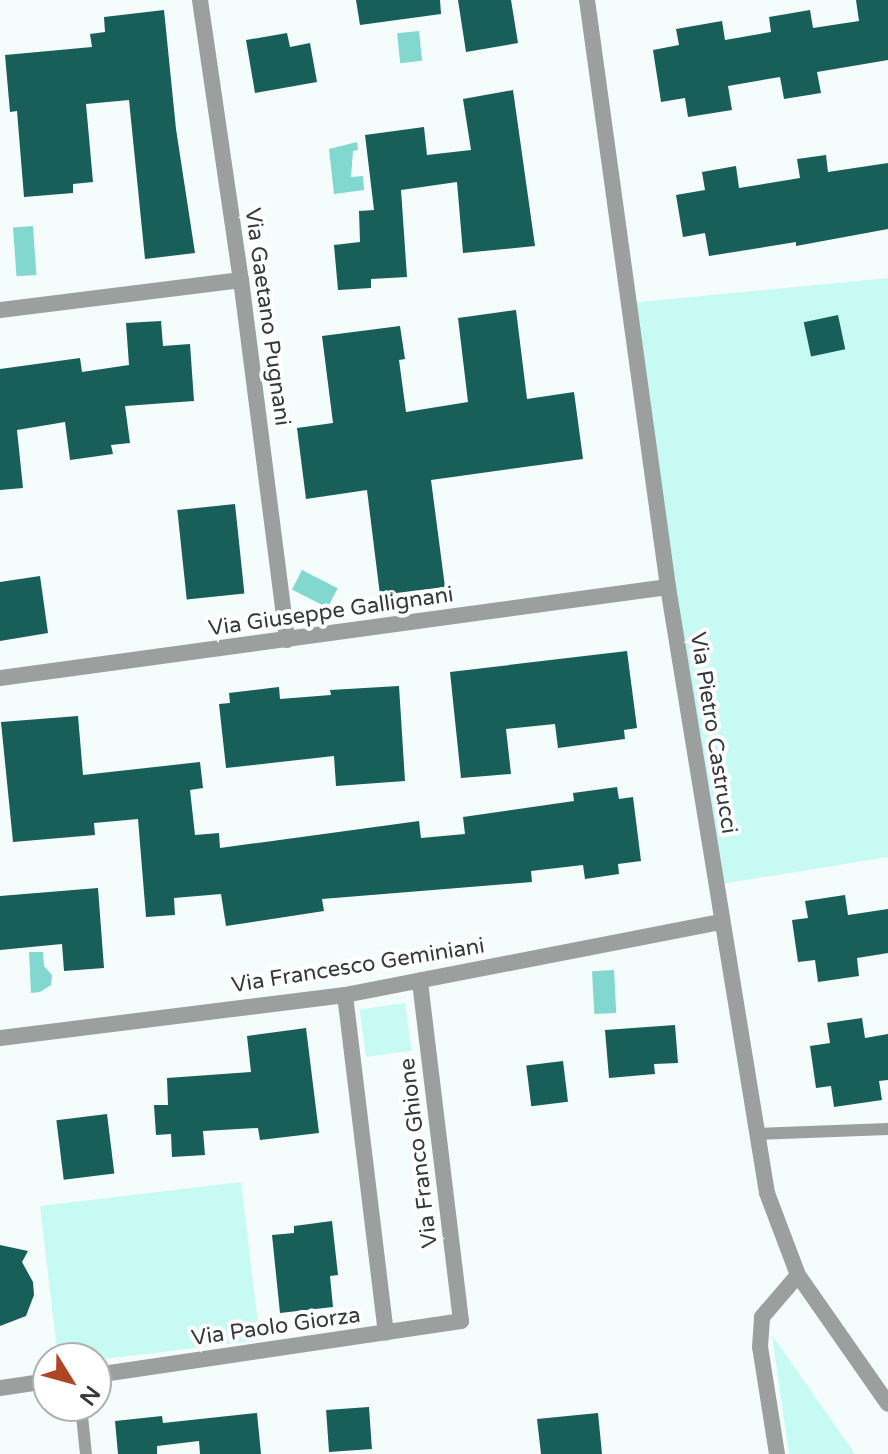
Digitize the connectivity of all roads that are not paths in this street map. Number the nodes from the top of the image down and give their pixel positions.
1 (200, 0) edge
2 (587, 0) edge
3 (241, 280) junction
4 (0, 310) edge
5 (668, 587) junction
6 (287, 640) junction
7 (0, 678) edge
8 (721, 922) junction
9 (420, 980) junction
10 (345, 995) junction
11 (0, 1038) edge
12 (888, 1129) edge
13 (758, 1134) junction
14 (798, 1275) junction
15 (461, 1321) joint
16 (386, 1333) junction
17 (112, 1373) edge
18 (32, 1383) edge
19 (0, 1388) edge
20 (888, 1404) edge
21 (83, 1422) edge
22 (86, 1454) edge
23 (777, 1454) edge

1 - 3 street, Via Gaetano Pugnani
2 - 5 street, Via Pietro Castrucci
3 - 4 street
3 - 6 street, Via Gaetano Pugnani
5 - 6 street, Via Giuseppe Gallignani
5 - 8 street, Via Pietro Castrucci
6 - 7 street, Via Giuseppe Gallignani
8 - 9 street, Via Francesco Geminiani
8 - 13 street, Via Pietro Castrucci
9 - 10 street, Via Francesco Geminiani
9 - 15 street, Via Franco Ghione
10 - 11 street, Via Francesco Geminiani
10 - 16 street
12 - 13 lane
13 - 14 street, Via Pietro Castrucci
14 - 20 street, Via Pietro Castrucci
14 - 23 street
15 - 16 street, Via Paolo Giorza
16 - 17 street, Via Paolo Giorza
18 - 19 street
21 - 22 lane

